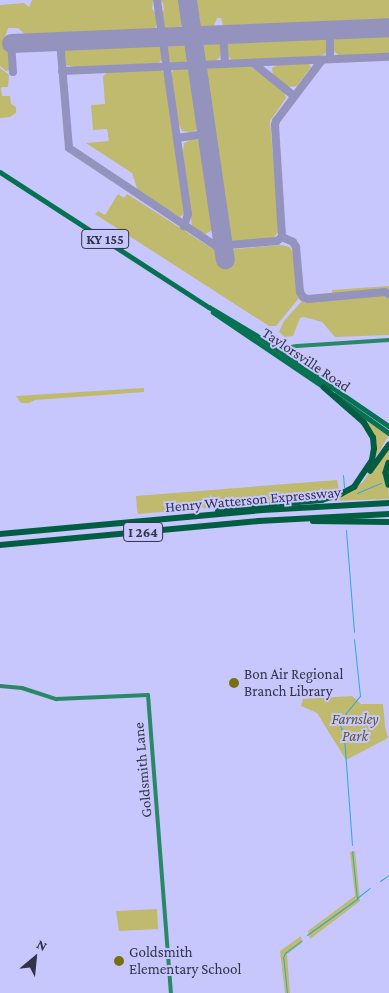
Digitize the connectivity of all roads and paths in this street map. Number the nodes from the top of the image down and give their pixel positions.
1 (0, 172) edge
2 (389, 340) edge
3 (283, 357) junction
4 (324, 388) junction
5 (339, 397) junction
6 (359, 405) junction
7 (389, 426) edge
8 (389, 433) edge
9 (389, 445) edge
10 (389, 463) edge
11 (357, 482) junction
12 (389, 485) edge
13 (389, 503) edge
14 (210, 514) junction
15 (389, 514) edge
16 (286, 520) junction
17 (389, 522) edge
18 (0, 534) edge
19 (0, 545) edge
20 (0, 686) edge
21 (171, 993) edge

1 - 3 main road, Taylorsville Road / KY 155
2 - 3 street
3 - 4 main road, Taylorsville Road / KY 155
3 - 6 main road, Taylorsville Road / KY 155
4 - 5 main road, Taylorsville Road / KY 155
4 - 11 highway
5 - 6 main road
5 - 8 main road, Taylorsville Road / KY 155
6 - 7 main road, Taylorsville Road / KY 155
9 - 11 highway
10 - 12 highway
11 - 14 highway
13 - 14 highway, Henry Watterson Expressway / I 264
14 - 18 highway, Henry Watterson Expressway / I 264
15 - 16 highway, Henry Watterson Expressway / I 264
16 - 17 highway
16 - 19 highway, Henry Watterson Expressway / I 264
20 - 21 street, Goldsmith Lane

